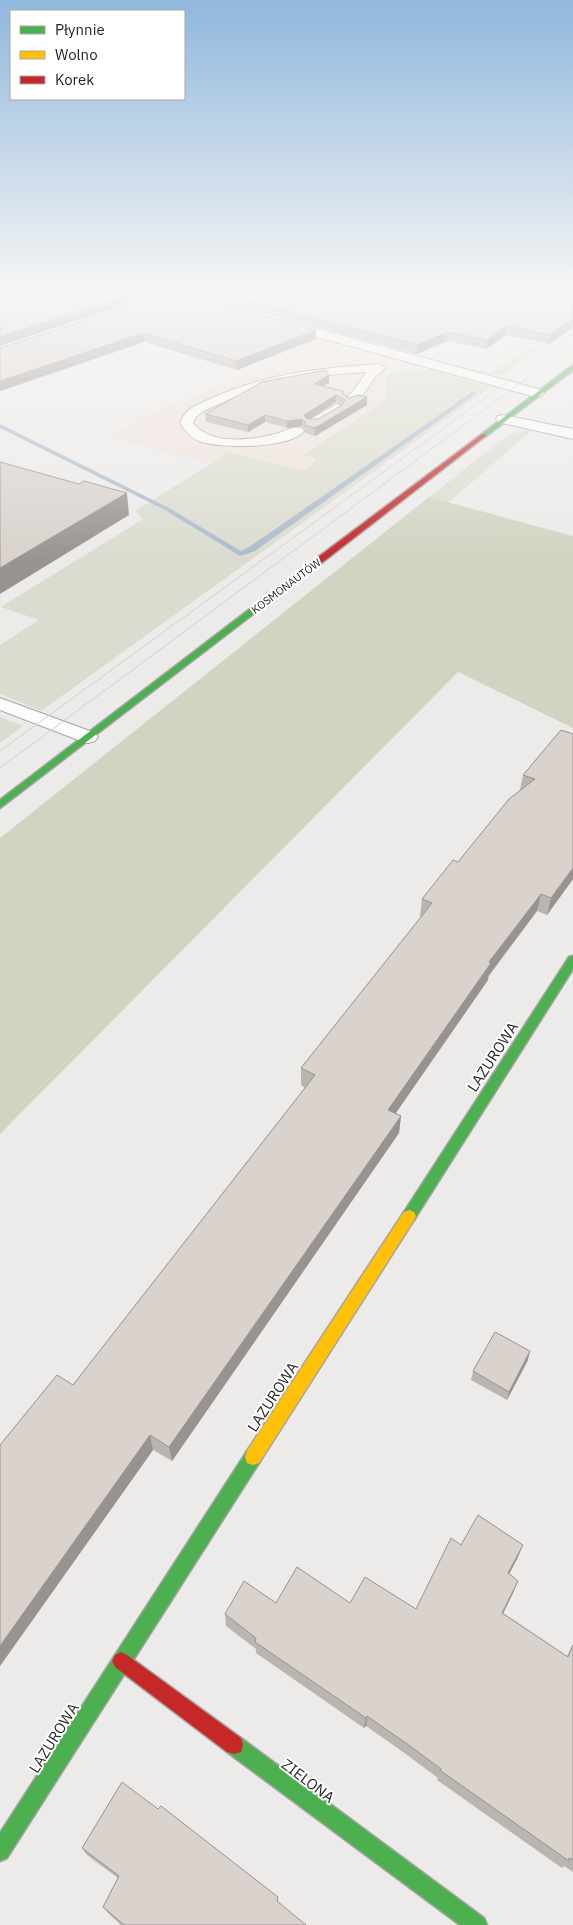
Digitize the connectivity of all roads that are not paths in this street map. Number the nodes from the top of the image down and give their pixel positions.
1 (266, 383) edge
2 (366, 383) edge
3 (497, 383) edge
4 (552, 383) edge
5 (537, 394) junction
6 (350, 400) edge
7 (336, 408) edge
8 (503, 419) junction
9 (312, 422) edge
10 (297, 431) edge
11 (573, 434) edge
12 (0, 704) edge
13 (88, 738) junction
14 (0, 805) edge
15 (573, 960) edge
16 (121, 1661) junction
17 (0, 1851) edge
18 (477, 1925) edge

1 - 10 lane
2 - 6 lane
3 - 5 street
4 - 5 main road, KOSMONAUTÓW
5 - 8 main road, KOSMONAUTÓW
7 - 9 lane
8 - 11 street
8 - 13 main road, KOSMONAUTÓW
12 - 13 lane
13 - 14 main road, KOSMONAUTÓW
15 - 16 main road, LAZUROWA
16 - 17 main road, LAZUROWA
16 - 18 main road, ZIELONA

